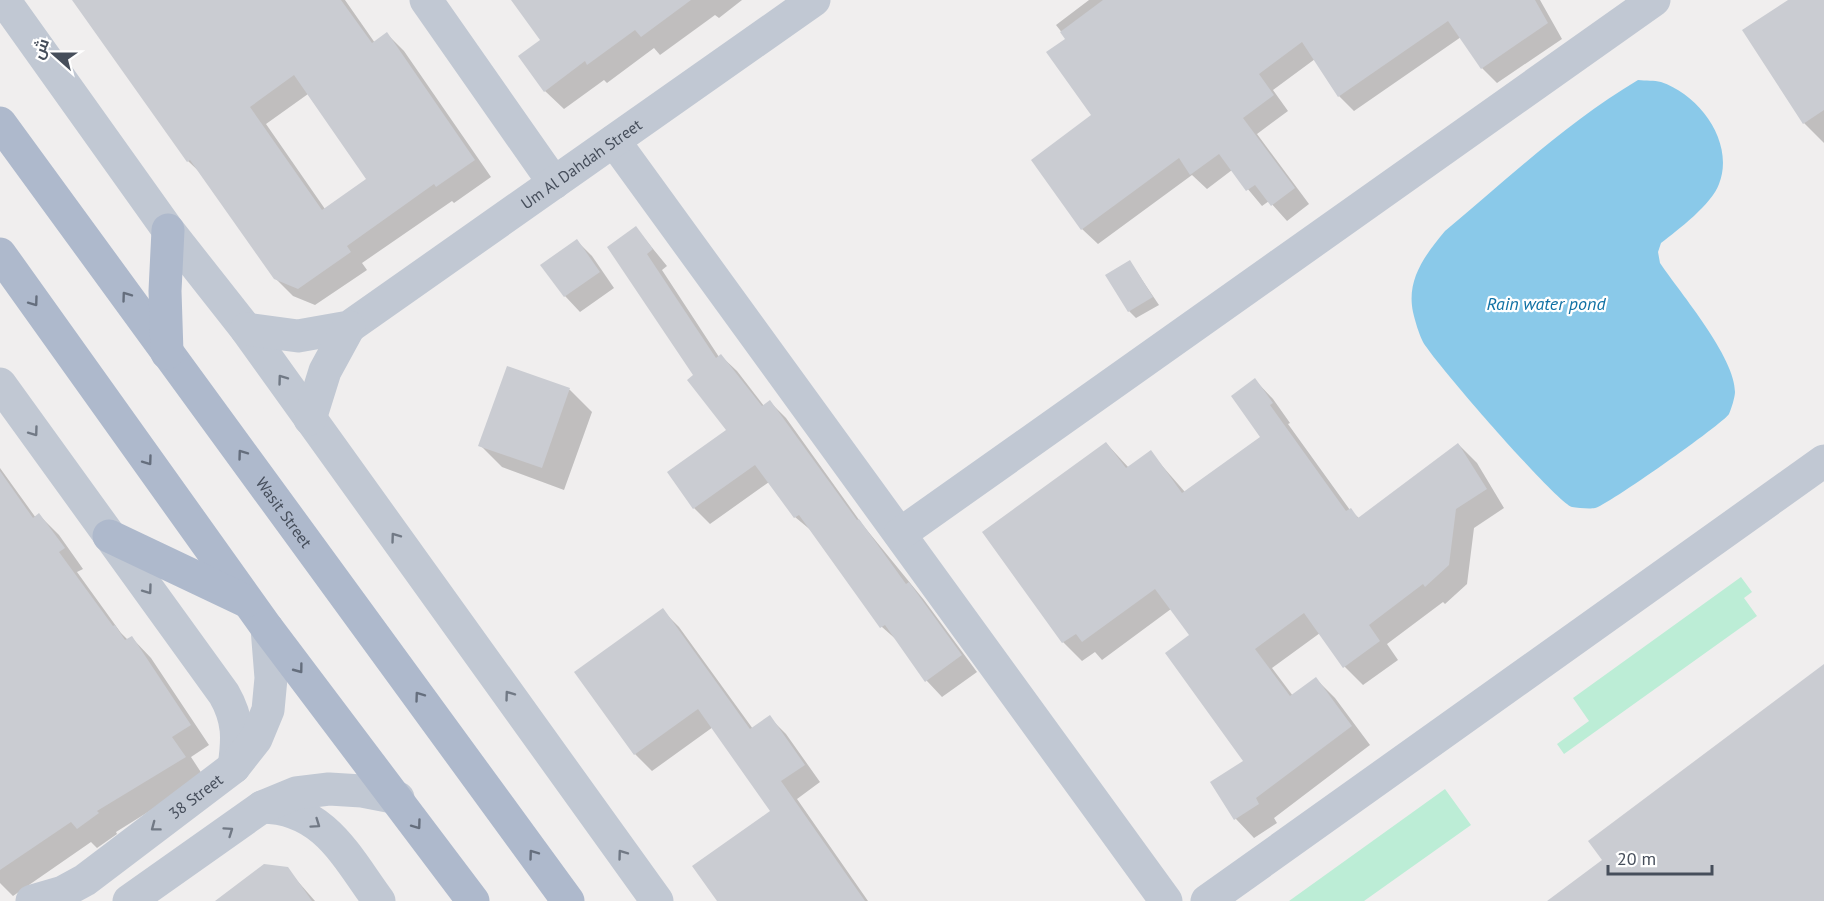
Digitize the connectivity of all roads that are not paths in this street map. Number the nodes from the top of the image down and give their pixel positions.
1 (4, 0) edge
2 (426, 0) edge
3 (814, 0) edge
4 (1654, 0) edge
5 (1621, 9) edge
6 (0, 123) edge
7 (614, 141) junction
8 (554, 183) junction
9 (168, 230) junction
10 (0, 254) edge
11 (349, 327) junction
12 (246, 329) junction
13 (167, 353) junction
14 (0, 384) edge
15 (310, 419) junction
16 (1824, 461) edge
17 (900, 534) junction
18 (109, 536) junction
19 (258, 615) junction
20 (234, 767) junction
21 (398, 798) junction
22 (262, 807) junction
23 (32, 901) edge
24 (129, 901) edge
25 (379, 901) edge
26 (473, 901) edge
27 (568, 901) edge
28 (657, 901) edge
29 (1166, 901) edge
30 (1207, 901) edge

1 - 9 street
2 - 8 street
3 - 7 street, Um Al Dahdah Street
4 - 5 street
5 - 17 street
13 -> 6 main road, Wasit Street
7 - 8 street, Um Al Dahdah Street
7 - 17 street
8 - 11 street, Um Al Dahdah Street
9 - 12 street
9 - 13 main road
10 -> 19 main road
11 - 12 street, Um Al Dahdah Street
11 - 15 street, Um Al Dahdah Street
15 -> 12 street
27 -> 13 main road, Wasit Street
14 -> 18 street
28 -> 15 street
16 - 30 street
17 - 29 street
18 - 19 main road
18 -> 20 street
19 - 20 street, 38 Street
19 -> 21 main road
20 -> 23 street, 38 Street
21 - 22 street
21 -> 26 main road
24 -> 22 street
22 -> 25 street

